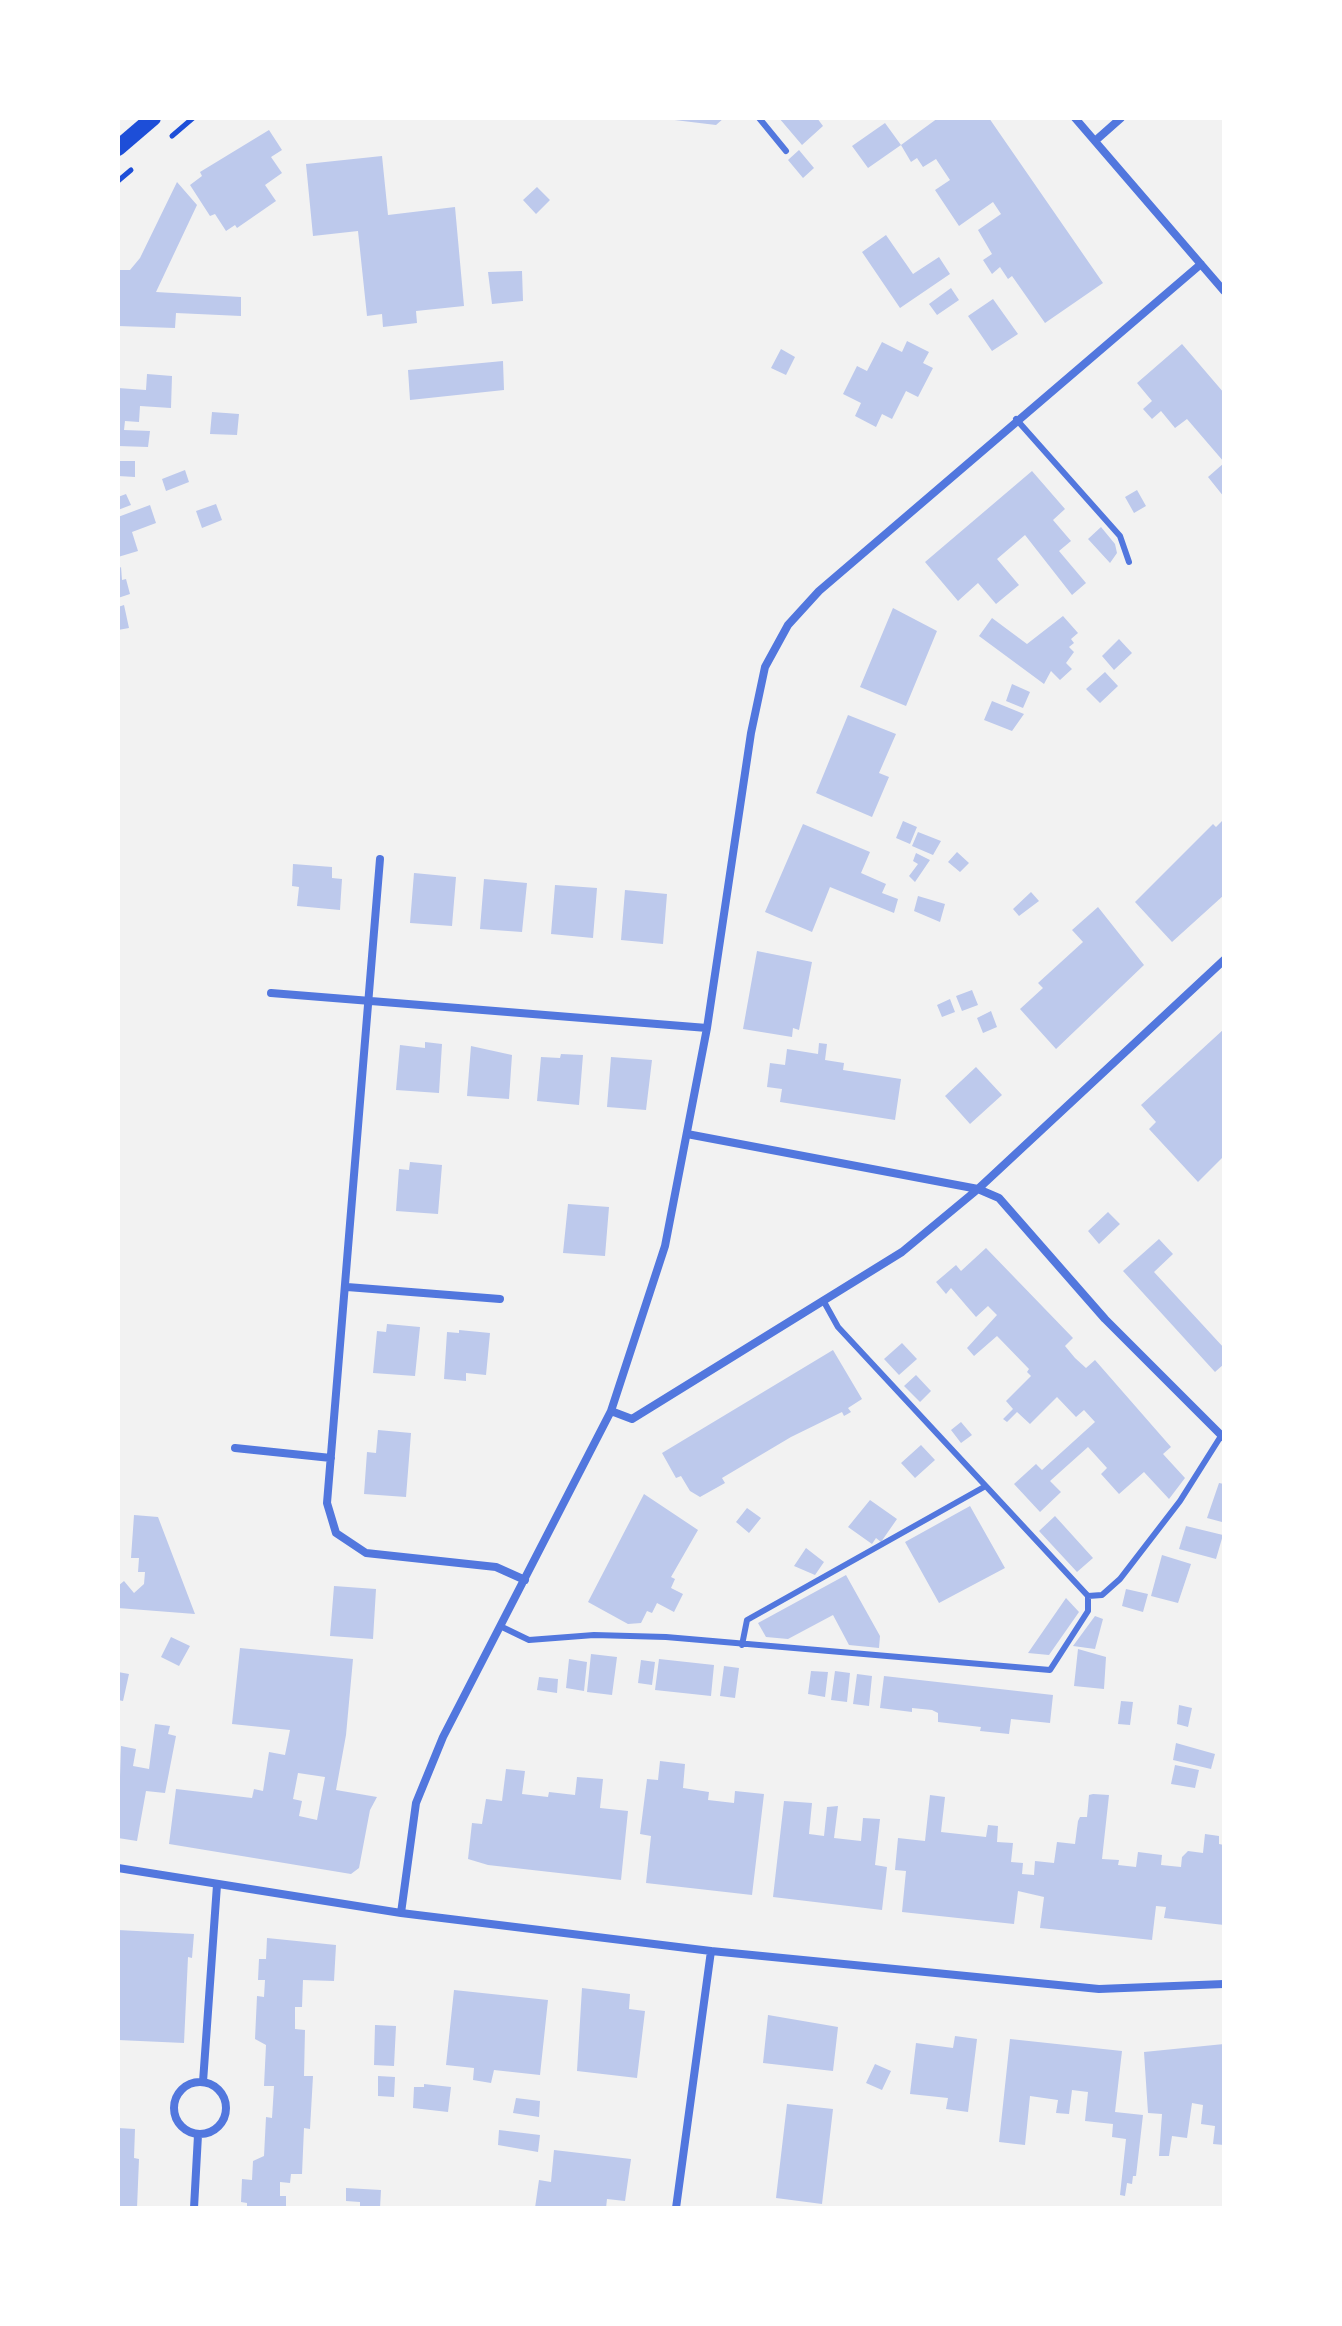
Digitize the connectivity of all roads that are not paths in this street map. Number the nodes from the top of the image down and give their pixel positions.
1 (153, 118) edge
2 (759, 118) edge
3 (1075, 118) edge
4 (1121, 118) edge
5 (1095, 141) junction
6 (118, 148) edge
7 (786, 151) dead end
8 (1201, 264) junction
9 (1224, 291) edge
10 (1016, 419) junction
11 (1129, 562) dead end
12 (380, 859) dead end
13 (1224, 960) edge
14 (271, 993) dead end
15 (369, 1001) junction
16 (707, 1028) junction
17 (687, 1134) junction
18 (978, 1189) junction
19 (347, 1287) junction
20 (500, 1299) dead end
21 (823, 1300) junction
22 (611, 1411) junction
23 (1223, 1437) edge
24 (235, 1448) dead end
25 (331, 1458) junction
26 (984, 1487) junction
27 (525, 1580) junction
28 (1088, 1596) junction
29 (500, 1626) junction
30 (742, 1645) junction
31 (118, 1868) edge
32 (217, 1885) junction
33 (401, 1913) junction
34 (711, 1951) junction
35 (1224, 1984) edge
36 (203, 2082) junction
37 (198, 2135) junction
38 (194, 2208) edge
39 (676, 2208) edge

1 - 6 main road
2 - 7 lane
3 - 5 street
4 - 5 street
5 - 8 street
8 - 9 street
8 - 10 street
10 - 11 lane
10 - 16 street
12 - 15 street
13 - 18 street
14 - 15 street
15 - 16 street
15 - 19 street
16 - 17 street
17 - 18 street
17 - 22 street
18 - 21 street
18 - 23 street
19 - 20 street
19 - 25 street
21 - 22 street
21 - 26 lane
22 - 27 street
23 - 28 lane
24 - 25 street
25 - 27 street
26 - 28 lane
26 - 30 lane
27 - 29 street
28 - 30 lane
29 - 30 lane
29 - 33 street
31 - 32 street
32 - 33 street
32 - 36 street
33 - 34 street
34 - 35 street
34 - 39 street
36 - 37 street
36 - 37 street
37 - 38 street

